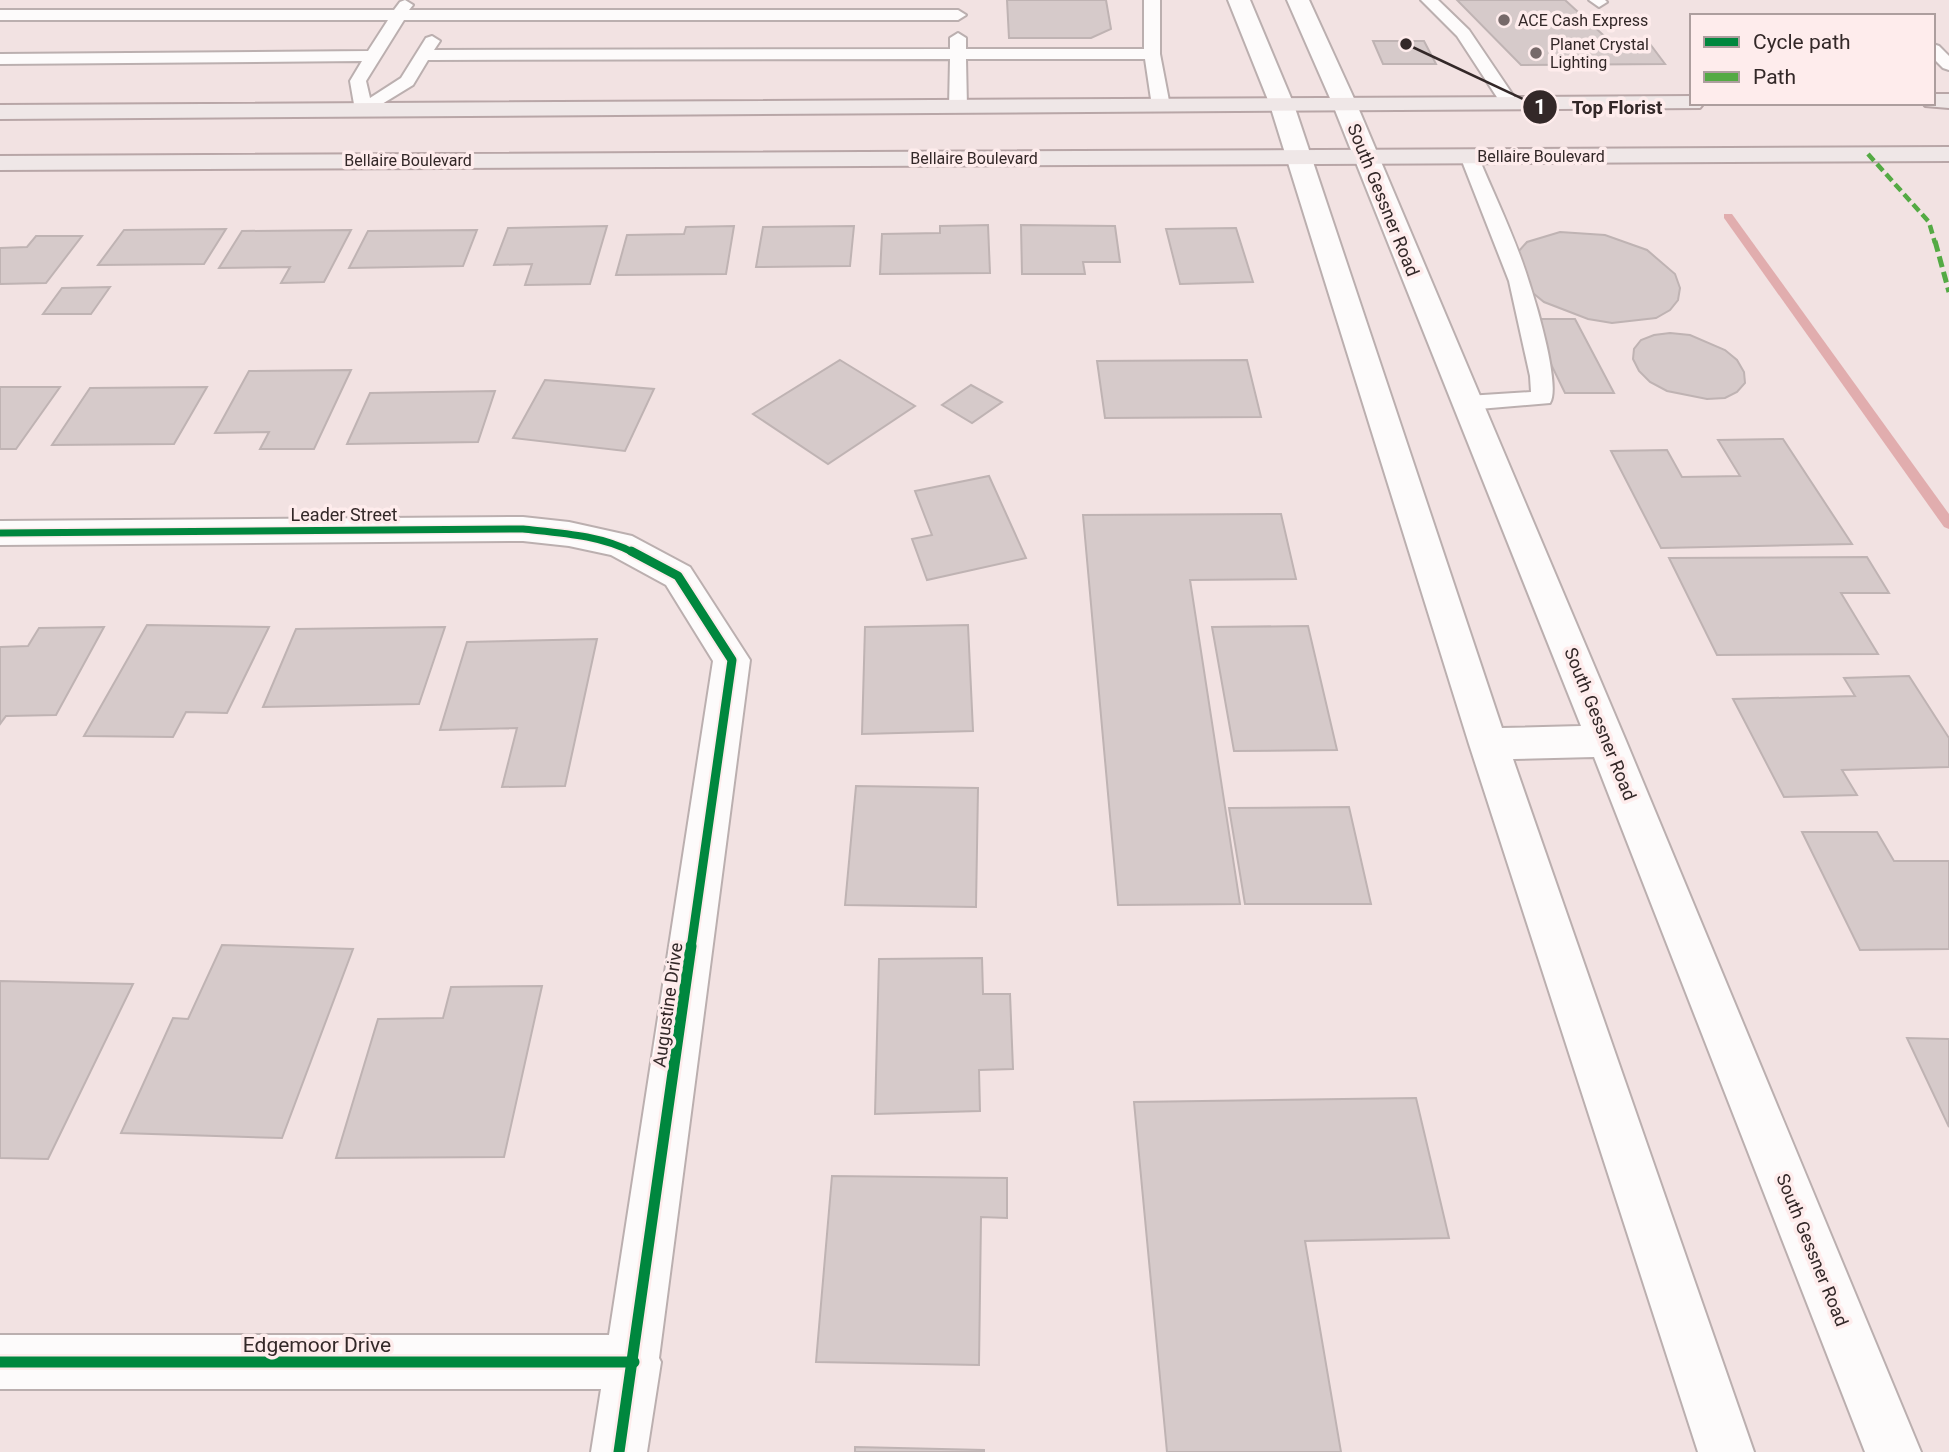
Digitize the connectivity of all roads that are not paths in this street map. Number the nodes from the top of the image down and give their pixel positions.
1 (408, 0) edge
2 (456, 0) edge
3 (1152, 0) edge
4 (1239, 0) edge
5 (1298, 0) edge
6 (1429, 0) edge
7 (958, 7) edge
8 (0, 15) edge
9 (397, 16) junction
10 (447, 16) junction
11 (1935, 51) edge
12 (1152, 54) junction
13 (424, 55) junction
14 (957, 55) junction
15 (371, 56) junction
16 (7, 59) edge
17 (1949, 65) edge
18 (0, 71) edge
19 (1690, 103) edge
20 (1510, 104) junction
21 (1282, 105) junction
22 (1345, 105) junction
23 (1161, 106) junction
24 (958, 107) junction
25 (0, 112) edge
26 (349, 135) junction
27 (1949, 154) edge
28 (1365, 156) junction
29 (1469, 156) junction
30 (1298, 157) junction
31 (0, 163) edge
32 (1467, 403) junction
33 (0, 534) edge
34 (678, 576) joint
35 (1607, 741) junction
36 (1488, 744) junction
37 (0, 1362) edge
38 (634, 1362) junction
39 (620, 1452) edge
40 (1726, 1452) edge
41 (1893, 1452) edge

1 - 9 lane
2 - 10 lane
3 - 12 lane
4 - 21 main road
5 - 22 main road, South Gessner Road
6 - 20 lane
7 - 10 lane
7 - 14 lane
8 - 9 lane
9 - 10 lane
9 - 15 lane
10 - 13 lane
11 - 17 lane
12 - 14 lane
12 - 23 lane
13 - 14 lane
13 - 26 lane
14 - 24 lane
15 - 16 lane
15 - 26 lane
16 - 18 lane
19 - 20 main road, Bellaire Boulevard
20 - 22 main road, Bellaire Boulevard
21 - 22 main road, Bellaire Boulevard
21 - 23 main road, Bellaire Boulevard
21 - 30 main road
22 - 28 main road, South Gessner Road
23 - 24 main road, Bellaire Boulevard
24 - 26 main road, Bellaire Boulevard
25 - 26 main road, Bellaire Boulevard
26 - 30 main road, Bellaire Boulevard
26 - 31 main road, Bellaire Boulevard
27 - 29 main road, Bellaire Boulevard
28 - 29 main road, Bellaire Boulevard
28 - 30 main road, Bellaire Boulevard
28 - 32 main road, South Gessner Road
29 - 32 lane
30 - 36 main road
32 - 35 main road, South Gessner Road
33 - 34 main road, Leader Street
34 - 38 main road, Augustine Drive
35 - 36 main road
35 - 41 main road, South Gessner Road
36 - 40 main road
37 - 38 main road, Edgemoor Drive
38 - 39 main road, Augustine Drive

